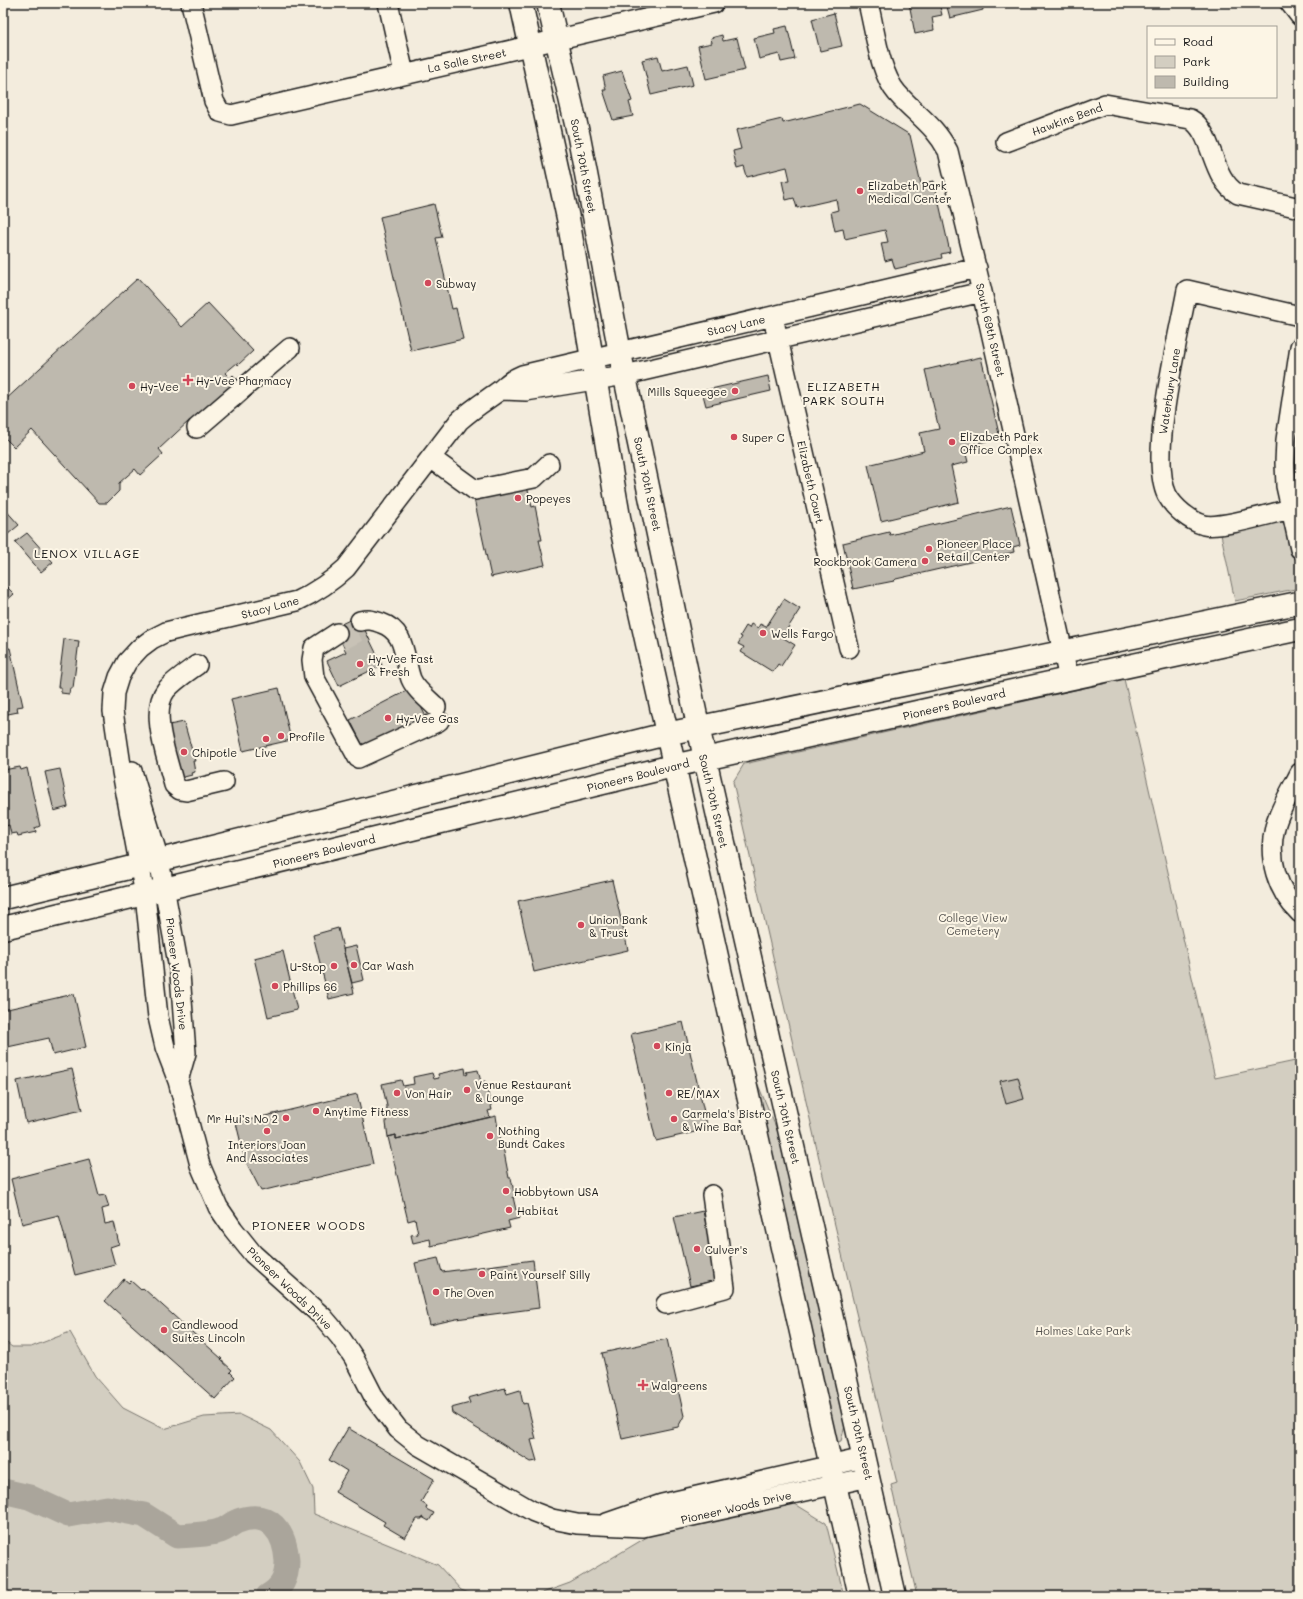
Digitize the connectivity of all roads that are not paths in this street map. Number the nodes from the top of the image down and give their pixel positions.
1 (191, 3) edge
2 (388, 3) edge
3 (521, 3) edge
4 (548, 3) edge
5 (714, 3) edge
6 (868, 3) edge
7 (1290, 3) edge
8 (1300, 16) edge
9 (557, 40) junction
10 (531, 46) junction
11 (404, 74) junction
12 (1006, 142) dead end
13 (1300, 208) edge
14 (977, 268) junction
15 (982, 292) junction
16 (773, 316) junction
17 (1300, 316) edge
18 (778, 339) junction
19 (1300, 347) edge
20 (290, 348) dead end
21 (620, 353) junction
22 (591, 359) junction
23 (625, 375) junction
24 (595, 380) junction
25 (500, 390) junction
26 (197, 428) dead end
27 (431, 458) junction
28 (549, 464) dead end
29 (1291, 509) junction
30 (1300, 549) edge
31 (1300, 604) edge
32 (368, 624) tunnel mouth
33 (1300, 629) edge
34 (339, 637) tunnel mouth
35 (849, 648) dead end
36 (1063, 652) junction
37 (197, 665) dead end
38 (1069, 679) junction
39 (698, 727) junction
40 (666, 734) junction
41 (705, 759) junction
42 (673, 766) junction
43 (1300, 774) edge
44 (224, 782) dead end
45 (150, 863) junction
46 (155, 892) junction
47 (3, 898) edge
48 (1300, 913) edge
49 (3, 928) edge
50 (178, 1081) junction
51 (712, 1195) dead end
52 (666, 1304) dead end
53 (866, 1468) junction
54 (832, 1475) junction
55 (860, 1596) edge
56 (895, 1596) edge

1 - 11 street, La Salle Street
2 - 11 street
3 - 10 main road
4 - 9 main road, South 70th Street
5 - 9 street, La Salle Street
6 - 14 street, South 69th Street
7 - 8 street
9 - 10 street, La Salle Street
9 - 21 main road, South 70th Street
10 - 11 street, La Salle Street
10 - 22 main road
12 - 13 street, Hawkins Bend
14 - 15 street, South 69th Street
14 - 16 street, Stacy Lane
15 - 18 street, Stacy Lane
15 - 36 street, South 69th Street
16 - 18 street, Elizabeth Court
16 - 21 street, Stacy Lane
17 - 29 street, Waterbury Lane
18 - 23 street, Stacy Lane
18 - 35 street, Elizabeth Court
19 - 29 street
20 - 26 street
21 - 22 street, Stacy Lane
21 - 23 main road, South 70th Street
22 - 24 main road
22 - 25 street, Stacy Lane
23 - 24 street, Stacy Lane
23 - 39 main road, South 70th Street
24 - 25 street, Stacy Lane
24 - 40 main road
25 - 27 street, Stacy Lane
27 - 28 street
27 - 45 street, Stacy Lane
29 - 30 street
31 - 36 main road
32 - 34 street
33 - 38 main road, Pioneers Boulevard
36 - 38 street, South 69th Street
36 - 39 main road
37 - 44 street
38 - 41 main road, Pioneers Boulevard
39 - 40 main road
39 - 41 main road, South 70th Street
40 - 42 main road
40 - 45 main road
41 - 42 main road, Pioneers Boulevard
41 - 53 main road, South 70th Street
42 - 46 main road, Pioneers Boulevard
42 - 54 main road
43 - 48 street
45 - 46 street, Stacy Lane
45 - 47 main road
46 - 49 main road, Pioneers Boulevard
46 - 50 street, Pioneer Woods Drive
46 - 50 street, Pioneer Woods Drive
50 - 54 street, Pioneer Woods Drive
51 - 52 street
53 - 54 street, Pioneer Woods Drive
53 - 56 main road, South 70th Street
54 - 55 main road

